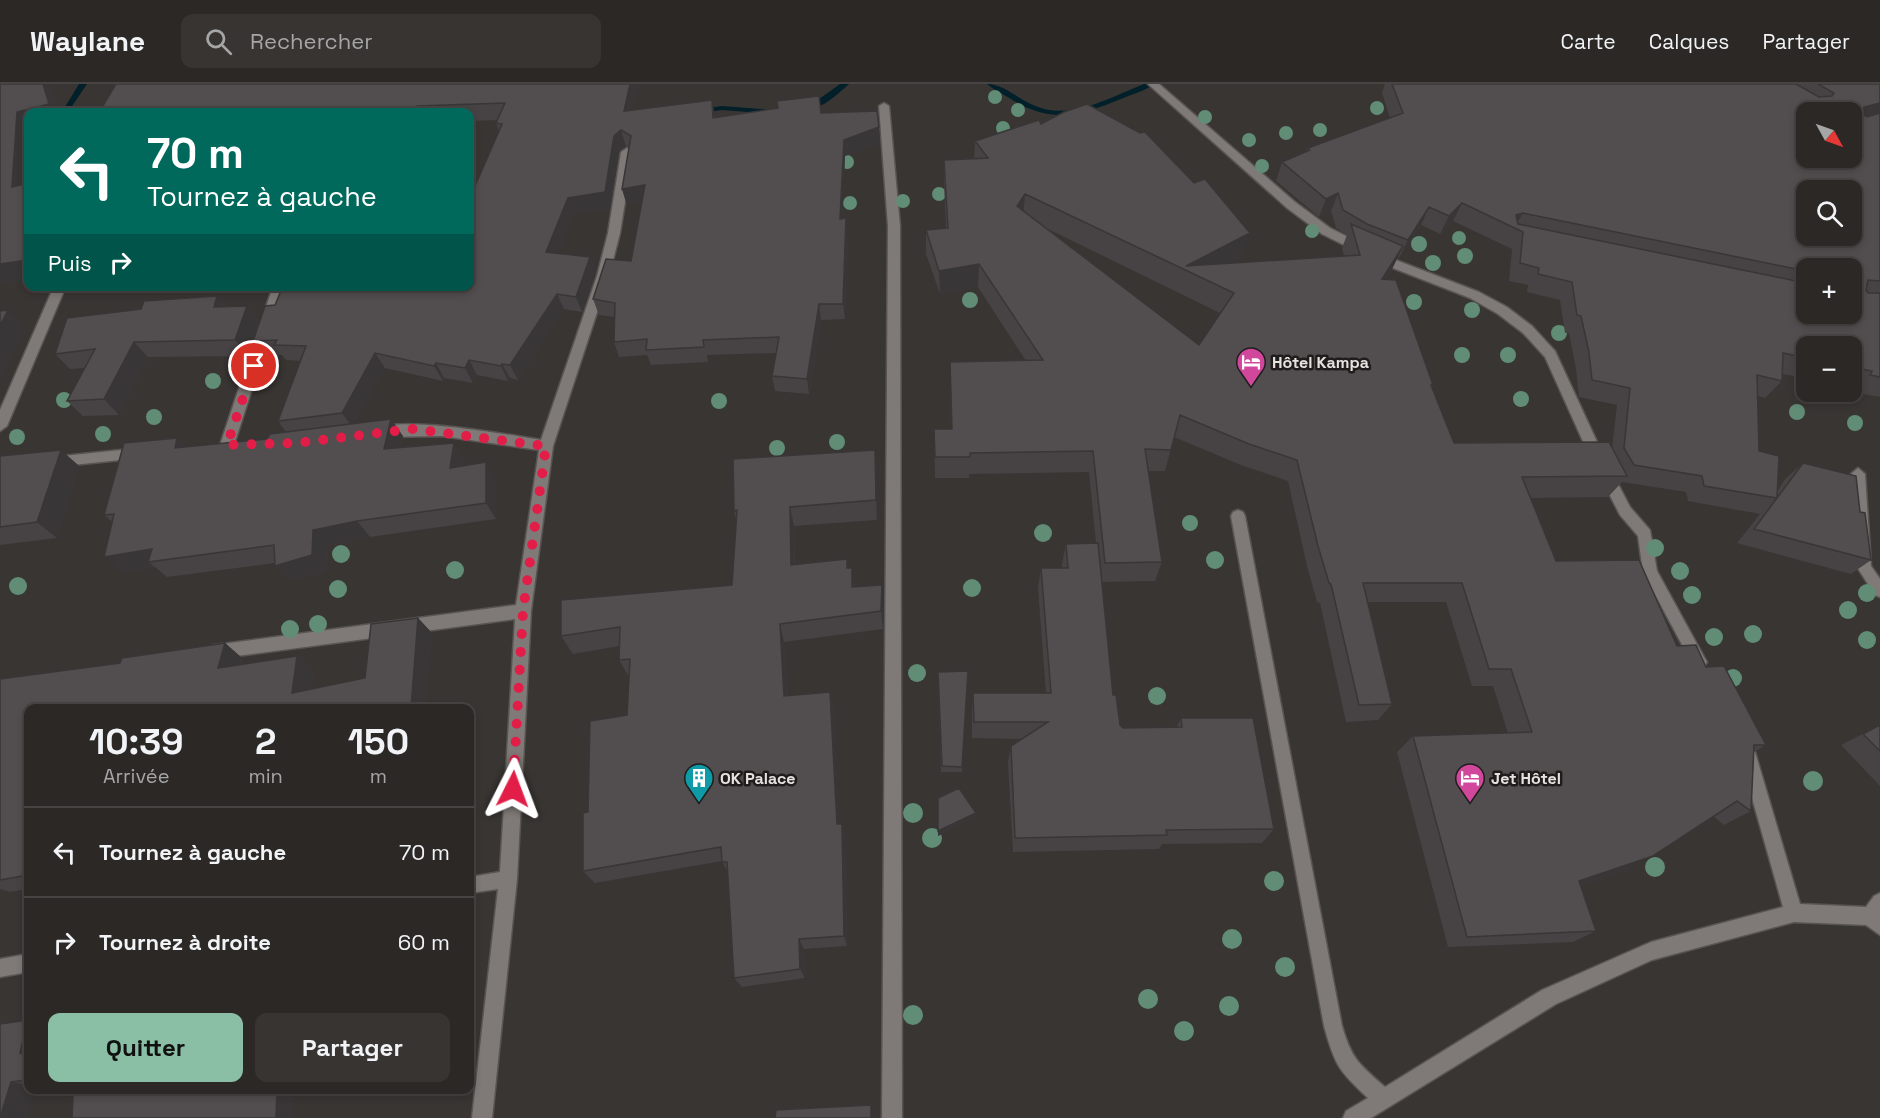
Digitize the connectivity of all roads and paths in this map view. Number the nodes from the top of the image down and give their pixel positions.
1 (1157, 88) edge
2 (884, 106) dead end
3 (627, 152) edge
4 (58, 291) edge
5 (277, 291) edge
6 (0, 426) edge
7 (364, 434) edge
8 (227, 445) edge
9 (546, 446) junction
10 (159, 451) edge
11 (35, 463) edge
12 (1858, 474) edge
13 (1238, 516) dead end
14 (1880, 591) edge
15 (523, 611) junction
16 (202, 654) edge
17 (1705, 674) edge
18 (1738, 735) edge
19 (508, 879) junction
20 (474, 884) edge
21 (1794, 913) junction
22 (1877, 914) edge
23 (24, 964) edge
24 (0, 968) edge
25 (1384, 1099) junction
26 (482, 1118) edge
27 (892, 1118) edge
28 (1353, 1118) edge

1 - 17 street
2 - 27 street
3 - 9 street
4 - 6 street
5 - 8 street
7 - 9 street
9 - 15 street
10 - 11 street
12 - 14 street
13 - 25 street
15 - 16 street
15 - 19 street
18 - 21 street
19 - 20 street
19 - 26 street
21 - 22 street
21 - 25 street
23 - 24 street
25 - 28 street

